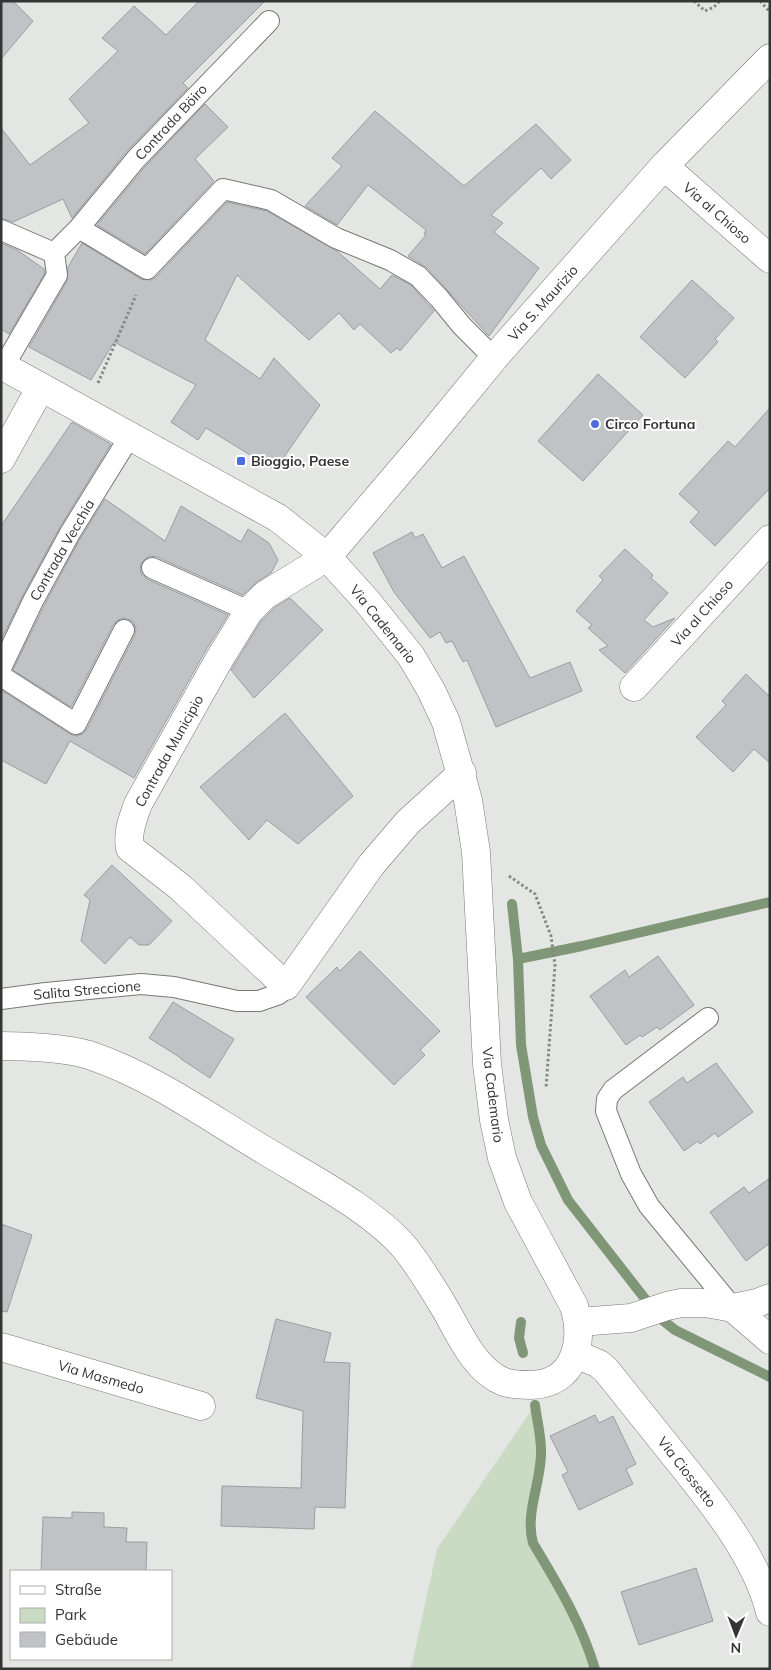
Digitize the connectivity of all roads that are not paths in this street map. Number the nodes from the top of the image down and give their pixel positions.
1 (269, 21) dead end
2 (770, 58) edge
3 (664, 166) junction
4 (79, 228) junction
5 (1, 230) edge
6 (54, 253) junction
7 (770, 259) edge
8 (494, 358) junction
9 (3, 366) edge
10 (41, 387) junction
11 (130, 436) junction
12 (1, 459) edge
13 (770, 539) edge
14 (327, 557) junction
15 (152, 568) dead end
16 (249, 612) junction
17 (124, 630) dead end
18 (1, 668) edge
19 (1, 676) edge
20 (634, 687) dead end
21 (462, 773) junction
22 (286, 986) junction
23 (1, 999) edge
24 (708, 1018) dead end
25 (1, 1046) edge
26 (770, 1298) edge
27 (732, 1308) junction
28 (579, 1322) junction
29 (770, 1340) edge
30 (1, 1347) edge
31 (576, 1354) junction
32 (201, 1406) dead end
33 (770, 1612) edge

1 - 4 lane, Contrada Böiro
2 - 3 street, Via S. Maurizio
3 - 7 street, Via al Chioso
3 - 8 street, Via S. Maurizio
4 - 6 lane, Contrada Böiro
4 - 8 lane
5 - 6 lane
6 - 9 lane
8 - 14 street, Via S. Maurizio
9 - 10 street, Via Cademario
10 - 11 street, Via Cademario
10 - 12 street
11 - 14 street, Via Cademario
11 - 18 lane, Contrada Vecchia
13 - 20 street, Via al Chioso
14 - 16 street, Contrada Municipio
14 - 21 street, Via Cademario
15 - 16 lane
16 - 22 street, Contrada Municipio
17 - 19 lane
21 - 22 street
21 - 28 street, Via Cademario
22 - 23 lane, Salita Streccione
24 - 27 lane
25 - 31 street, Via Cademario
26 - 27 street
27 - 28 street
27 - 29 street
28 - 31 street, Via Cademario
30 - 32 street, Via Masmedo
31 - 33 street, Via Ciossetto

